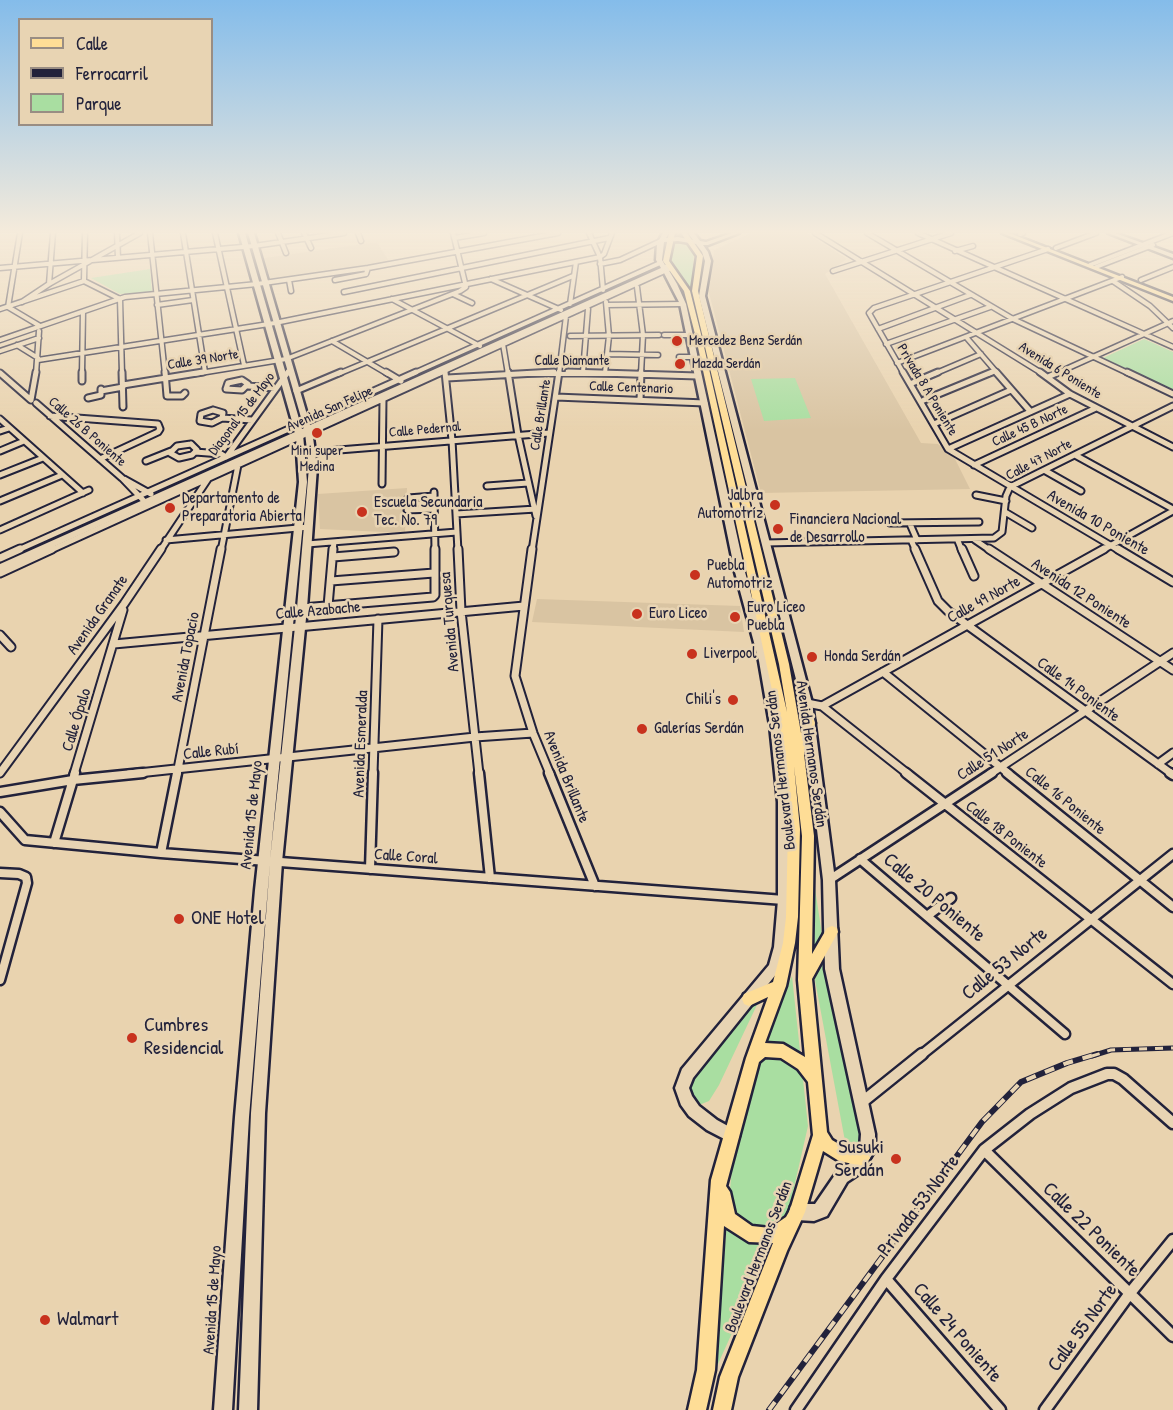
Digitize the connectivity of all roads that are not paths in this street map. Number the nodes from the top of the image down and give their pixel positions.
1 (9, 299) edge
2 (27, 299) edge
3 (31, 299) edge
4 (120, 299) joint
5 (156, 299) edge
6 (229, 299) edge
7 (265, 299) edge
8 (392, 299) joint
9 (440, 299) edge
10 (463, 299) edge
11 (517, 299) edge
12 (537, 299) edge
13 (571, 299) edge
14 (593, 299) edge
15 (594, 299) edge
16 (598, 299) edge
17 (605, 299) edge
18 (617, 299) edge
19 (638, 299) edge
20 (681, 299) edge
21 (688, 299) edge
22 (696, 299) edge
23 (703, 299) edge
24 (903, 299) edge
25 (919, 299) edge
26 (959, 299) edge
27 (976, 299) edge
28 (1067, 299) edge
29 (1138, 299) edge
30 (193, 300) joint
31 (1064, 300) junction
32 (22, 302) junction
33 (472, 303) dead end
34 (570, 304) junction
35 (639, 304) junction
36 (683, 304) junction
37 (157, 305) junction
38 (8, 307) junction
39 (990, 307) junction
40 (934, 308) junction
41 (0, 309) edge
42 (412, 309) junction
43 (588, 309) dead end
44 (83, 312) junction
45 (563, 312) junction
46 (1013, 319) junction
47 (953, 320) junction
48 (1171, 322) edge
49 (272, 324) junction
50 (1173, 327) edge
51 (447, 328) junction
52 (40, 329) junction
53 (878, 329) junction
54 (236, 330) junction
55 (975, 333) junction
56 (1142, 334) junction
57 (198, 335) junction
58 (643, 335) junction
59 (689, 335) junction
60 (570, 336) dead end
61 (587, 336) junction
62 (609, 336) junction
63 (966, 337) junction
64 (39, 338) junction
65 (0, 340) edge
66 (160, 341) junction
67 (332, 341) junction
68 (503, 344) junction
69 (886, 344) junction
70 (17, 345) junction
71 (481, 346) junction
72 (122, 347) junction
73 (1173, 347) edge
74 (0, 351) edge
75 (83, 353) junction
76 (607, 354) junction
77 (696, 354) junction
78 (981, 354) junction
79 (642, 355) junction
80 (658, 355) dead end
81 (1092, 356) junction
82 (679, 357) dead end
83 (38, 359) junction
84 (286, 359) junction
85 (278, 360) junction
86 (368, 361) junction
87 (897, 363) junction
88 (244, 365) junction
89 (445, 370) junction
90 (290, 371) junction
91 (995, 371) junction
92 (205, 372) junction
93 (559, 372) junction
94 (583, 372) junction
95 (0, 373) edge
96 (605, 373) junction
97 (508, 374) junction
98 (641, 374) junction
99 (701, 375) junction
100 (1047, 377) junction
101 (165, 378) junction
102 (284, 378) junction
103 (82, 381) dead end
104 (402, 382) junction
105 (910, 384) junction
106 (123, 386) junction
107 (248, 386) dead end
108 (275, 388) junction
109 (1011, 390) junction
110 (296, 391) junction
111 (185, 393) dead end
112 (1070, 394) junction
113 (1173, 394) edge
114 (556, 397) junction
115 (88, 398) dead end
116 (383, 399) junction
117 (640, 400) junction
118 (924, 400) dead end
119 (33, 401) junction
120 (709, 402) junction
121 (1173, 406) edge
122 (123, 407) dead end
123 (1096, 408) junction
124 (1030, 411) junction
125 (50, 416) junction
126 (222, 417) dead end
127 (0, 419) edge
128 (252, 420) junction
129 (934, 424) junction
130 (1132, 426) junction
131 (9, 428) junction
132 (303, 429) junction
133 (0, 431) edge
134 (549, 433) junction
135 (518, 435) junction
136 (452, 440) junction
137 (24, 441) junction
138 (285, 444) junction
139 (383, 446) junction
140 (1173, 447) edge
141 (948, 449) junction
142 (305, 450) junction
143 (0, 451) edge
144 (171, 451) junction
145 (195, 452) junction
146 (1075, 455) junction
147 (226, 457) junction
148 (43, 458) junction
149 (100, 459) junction
150 (726, 459) junction
151 (146, 461) dead end
152 (238, 465) junction
153 (974, 465) junction
154 (1044, 470) junction
155 (214, 472) junction
156 (0, 475) edge
157 (62, 475) junction
158 (122, 478) junction
159 (749, 480) junction
160 (528, 483) junction
161 (382, 484) dead end
162 (487, 486) dead end
163 (140, 487) junction
164 (1010, 487) junction
165 (89, 490) dead end
166 (132, 490) junction
167 (1081, 491) dead end
168 (83, 493) junction
169 (152, 495) junction
170 (976, 495) dead end
171 (408, 498) dead end
172 (142, 500) junction
173 (0, 501) edge
174 (1006, 501) junction
175 (434, 509) junction
176 (407, 510) dead end
177 (1173, 510) edge
178 (537, 512) junction
179 (1005, 512) junction
180 (456, 514) junction
181 (979, 522) dead end
182 (890, 524) dead end
183 (910, 524) junction
184 (305, 527) junction
185 (1032, 528) dead end
186 (0, 530) edge
187 (750, 530) junction
188 (457, 532) junction
189 (224, 534) junction
190 (434, 534) junction
191 (166, 540) junction
192 (914, 540) junction
193 (975, 540) junction
194 (958, 541) junction
195 (334, 542) junction
196 (765, 543) junction
197 (308, 544) junction
198 (1110, 545) junction
199 (394, 552) dead end
200 (333, 557) junction
201 (3, 564) edge
202 (0, 573) edge
203 (434, 573) junction
204 (974, 576) dead end
205 (331, 581) junction
206 (1173, 582) edge
207 (1041, 584) junction
208 (124, 604) junction
209 (328, 606) junction
210 (524, 606) junction
211 (302, 608) junction
212 (461, 611) junction
213 (378, 620) junction
214 (780, 624) junction
215 (967, 625) junction
216 (295, 627) junction
217 (0, 635) edge
218 (204, 635) junction
219 (114, 644) junction
220 (11, 647) dead end
221 (1173, 653) edge
222 (788, 656) junction
223 (1160, 662) junction
224 (1173, 670) edge
225 (883, 672) junction
226 (515, 676) joint
227 (807, 703) junction
228 (822, 706) junction
229 (1085, 711) junction
230 (810, 723) junction
231 (533, 733) junction
232 (475, 737) junction
233 (374, 748) junction
234 (1173, 753) edge
235 (799, 757) junction
236 (281, 758) junction
237 (1158, 764) junction
238 (1000, 767) junction
239 (178, 769) junction
240 (0, 773) edge
241 (1173, 775) edge
242 (73, 780) junction
243 (0, 792) edge
244 (788, 802) junction
245 (945, 804) junction
246 (0, 812) edge
247 (54, 843) junction
248 (161, 853) junction
249 (1173, 854) edge
250 (861, 859) junction
251 (270, 862) junction
252 (370, 869) junction
253 (0, 873) edge
254 (490, 878) junction
255 (829, 880) junction
256 (1140, 880) junction
257 (595, 886) junction
258 (951, 898) dead end
259 (784, 900) junction
260 (1173, 907) edge
261 (927, 916) junction
262 (788, 917) junction
263 (1090, 919) junction
264 (832, 932) junction
265 (0, 980) edge
266 (805, 980) junction
267 (1173, 984) edge
268 (1008, 985) junction
269 (779, 986) junction
270 (749, 999) junction
271 (1065, 1034) dead end
272 (753, 1058) junction
273 (816, 1085) junction
274 (861, 1103) junction
275 (258, 1113) junction
276 (242, 1117) junction
277 (1173, 1123) edge
278 (820, 1135) junction
279 (732, 1136) junction
280 (984, 1150) junction
281 (862, 1158) junction
282 (719, 1180) junction
283 (794, 1217) junction
284 (1173, 1240) edge
285 (886, 1279) junction
286 (1130, 1293) junction
287 (1173, 1336) edge
288 (223, 1410) edge
289 (248, 1410) edge
290 (697, 1410) edge
291 (722, 1410) edge
292 (796, 1410) edge
293 (1000, 1410) edge
294 (1045, 1410) edge

1 - 38 street
2 - 32 street
3 - 32 street
4 - 44 street
4 - 72 street
5 - 37 street
6 - 54 street
7 - 49 main road, Avenida 15 de Mayo
8 - 42 street
8 - 49 street
9 - 42 street, Calle 39 Norte
10 - 33 street
11 - 51 street
12 - 45 street
13 - 34 street
14 - 34 street, Avenida San Felipe
15 - 45 street, Avenida San Felipe
16 - 45 main road, Avenida San Felipe
17 - 62 street
18 - 35 street
19 - 35 street
20 - 36 main road
21 - 77 main road, Boulevard Hermanos Serdán
22 - 150 main road, Boulevard Hermanos Serdán
23 - 159 main road
24 - 53 street, Privada 8 A Poniente
25 - 40 street, Avenida 6 Poniente
26 - 40 street
27 - 39 street
28 - 31 street
29 - 48 street
30 - 37 street
30 - 57 street
31 - 46 street
31 - 56 street
32 - 38 street
34 - 45 street, Avenida San Felipe
35 - 36 street
35 - 58 street
36 - 59 main road
37 - 66 street
38 - 41 street
38 - 52 street
39 - 46 street
39 - 47 street
40 - 47 street, Avenida 6 Poniente
40 - 53 street
42 - 51 street
42 - 67 street, Calle 39 Norte
43 - 61 street
44 - 52 street
44 - 75 street
45 - 68 street, Avenida San Felipe
45 - 71 main road, Avenida San Felipe
45 - 93 street, Calle Brillante
46 - 55 street
46 - 81 street
47 - 55 street, Avenida 6 Poniente
47 - 69 street
48 - 50 street
48 - 56 street
49 - 54 street
49 - 84 main road, Avenida 15 de Mayo
49 - 85 main road, Avenida 15 de Mayo
51 - 71 street
51 - 86 street
52 - 64 street
52 - 65 street
53 - 69 street, Privada 8 A Poniente
54 - 57 street
54 - 88 street
55 - 63 street
55 - 100 street, Avenida 6 Poniente
56 - 73 street
56 - 81 street
57 - 66 street
57 - 92 street
58 - 59 street
58 - 62 street
58 - 79 street
59 - 77 main road
60 - 61 street
61 - 62 street
61 - 94 street
62 - 76 street
63 - 78 street
63 - 87 street
64 - 70 street
64 - 83 street
66 - 72 street
66 - 101 street
67 - 84 street, Calle 39 Norte
67 - 86 street
68 - 89 street, Avenida San Felipe
68 - 97 street
69 - 87 street, Privada 8 A Poniente
70 - 74 street
70 - 83 street
71 - 89 main road, Avenida San Felipe
71 - 104 street, Avenida San Felipe
72 - 75 street
72 - 106 street
75 - 83 street
75 - 103 street
76 - 79 street
76 - 96 street
77 - 82 street
77 - 99 main road, Boulevard Hermanos Serdán
78 - 91 street
78 - 105 street
79 - 80 street
79 - 98 street
81 - 100 street
81 - 113 street
83 - 119 street
84 - 85 street, Calle 39 Norte
84 - 90 main road, Avenida 15 de Mayo
85 - 88 street, Calle 39 Norte
85 - 102 main road, Avenida 15 de Mayo
86 - 104 street
86 - 110 street
87 - 105 street, Privada 8 A Poniente
88 - 92 street, Calle 39 Norte
89 - 97 street, Calle Diamante
89 - 104 main road, Avenida San Felipe
89 - 116 street, Avenida San Felipe
89 - 136 street, Avenida Turquesa
90 - 102 street, Diagonal 15 de Mayo
90 - 110 main road, Avenida 15 de Mayo
91 - 109 street
91 - 118 street
92 - 101 street, Calle 39 Norte
93 - 94 street, Calle Diamante
93 - 97 street, Calle Diamante
93 - 114 street, Calle Brillante
94 - 96 street, Calle Diamante
95 - 119 street, Calle 26 B Poniente
96 - 98 street, Calle Diamante
97 - 135 street
98 - 99 street, Calle Diamante
98 - 117 street
99 - 120 main road, Boulevard Hermanos Serdán
100 - 112 street, Avenida 6 Poniente
101 - 106 street, Calle 39 Norte
101 - 111 street
102 - 108 street, Diagonal 15 de Mayo
102 - 132 main road, Avenida 15 de Mayo
104 - 132 main road, Avenida San Felipe
105 - 129 street, Privada 8 A Poniente
106 - 115 street, Calle 39 Norte
106 - 122 street
107 - 108 street
108 - 128 street, Diagonal 15 de Mayo
109 - 124 street
109 - 129 street
110 - 132 main road, Avenida 15 de Mayo
112 - 123 street, Avenida 6 Poniente
112 - 124 street
114 - 117 street, Calle Centenario
114 - 134 street, Calle Brillante
116 - 132 street, Avenida San Felipe
116 - 139 street
117 - 120 street, Calle Centenario
119 - 125 street, Calle 26 B Poniente
120 - 150 main road, Boulevard Hermanos Serdán
120 - 150 main road
121 - 130 street, Calle 47 Norte
123 - 130 street, Avenida 6 Poniente
123 - 153 street, Calle 45 B Norte
124 - 141 street
125 - 149 street, Calle 26 B Poniente
125 - 149 street
126 - 128 street
127 - 131 street
128 - 147 street, Diagonal 15 de Mayo
129 - 141 street, Privada 8 A Poniente
130 - 140 street, Avenida 6 Poniente
130 - 146 street, Calle 47 Norte
131 - 133 street
131 - 137 street
132 - 138 street, Avenida San Felipe
132 - 142 main road, Avenida 15 de Mayo
132 - 147 street, Avenida San Felipe
132 - 155 main road, Avenida San Felipe
134 - 135 street, Calle Pedernal
134 - 178 street, Calle Brillante
135 - 136 street, Calle Pedernal
135 - 160 street
136 - 139 street, Calle Pedernal
136 - 180 street, Avenida Turquesa
137 - 143 street
137 - 148 street
138 - 142 main road
138 - 152 street, Avenida San Felipe
139 - 142 street, Calle Pedernal
139 - 161 street
141 - 153 street, Avenida 10 Poniente
142 - 184 main road, Avenida 15 de Mayo
144 - 145 street
144 - 145 street
144 - 151 street
145 - 147 street
146 - 154 street, Calle 47 Norte
146 - 177 street
147 - 155 street, Diagonal 15 de Mayo
147 - 169 street, Avenida San Felipe
148 - 156 street
148 - 157 street
149 - 158 street, Calle 26 B Poniente
150 - 159 main road
150 - 187 main road, Boulevard Hermanos Serdán
150 - 187 main road
152 - 155 street, Avenida San Felipe
152 - 189 street, Avenida Topacio
153 - 164 street, Avenida 10 Poniente
154 - 164 street, Calle 47 Norte
154 - 167 street
155 - 169 main road, Avenida San Felipe
155 - 191 street, Avenida Granate
155 - 201 street, Avenida San Felipe
157 - 168 street
157 - 173 street
158 - 163 street, Calle 26 B Poniente
158 - 166 street, Calle 26 B Poniente
159 - 187 main road
160 - 162 street
160 - 178 street
163 - 166 street
163 - 169 street, Calle 26 B Poniente
164 - 174 street, Calle 47 Norte
164 - 198 street, Avenida 10 Poniente
165 - 168 street
166 - 172 street, Calle 26 B Poniente
168 - 186 street
169 - 172 main road, Avenida San Felipe
170 - 174 street
171 - 175 street
172 - 201 main road, Avenida San Felipe
174 - 179 street, Calle 47 Norte
175 - 176 street
175 - 190 street
177 - 198 street, Calle 49 Norte
178 - 180 street
178 - 210 street, Calle Brillante
179 - 185 street
179 - 193 street, Calle 47 Norte
180 - 188 street, Avenida Turquesa
181 - 183 street
182 - 183 street
183 - 192 street, Calle 14 Poniente
184 - 189 street
184 - 197 main road, Avenida 15 de Mayo
184 - 216 main road, Avenida 15 de Mayo
187 - 196 main road
187 - 214 main road, Boulevard Hermanos Serdán
187 - 244 main road, Boulevard Hermanos Serdán
188 - 190 street
188 - 212 street, Avenida Turquesa
189 - 191 street
189 - 218 street, Avenida Topacio
190 - 195 street
190 - 203 street
191 - 208 street, Avenida Granate
192 - 194 street, Calle 47 Norte
192 - 196 street, Calle 47 Norte
192 - 215 street, Calle 14 Poniente
193 - 194 street, Calle 47 Norte
193 - 207 street, Avenida 12 Poniente
194 - 204 street
195 - 197 street
195 - 200 street
196 - 214 main road
197 - 211 main road, Avenida 15 de Mayo
198 - 206 street, Avenida 10 Poniente
198 - 207 street, Calle 49 Norte
199 - 200 street
200 - 205 street
201 - 202 street, Avenida San Felipe
203 - 205 street
203 - 209 street
205 - 209 street
207 - 215 street, Calle 49 Norte
207 - 223 street, Avenida 12 Poniente
208 - 219 street, Calle Ópalo
208 - 240 street, Avenida Granate
209 - 211 street
210 - 212 street, Calle Azabache
210 - 226 street, Calle Brillante
211 - 216 main road, Avenida 15 de Mayo
212 - 213 street, Calle Azabache
212 - 232 street, Avenida Turquesa
213 - 216 street, Calle Azabache
213 - 233 street, Avenida Esmeralda
214 - 222 main road, Boulevard Hermanos Serdán
215 - 225 street, Calle 49 Norte
215 - 229 street, Calle 14 Poniente
216 - 218 street, Calle Azabache
216 - 236 main road, Avenida 15 de Mayo
217 - 220 street
218 - 219 street, Calle Azabache
218 - 239 street, Avenida Topacio
219 - 242 street, Calle Ópalo
221 - 223 street, Calle 51 Norte
222 - 227 main road, Avenida Hermanos Serdán
222 - 235 main road, Boulevard Hermanos Serdán
223 - 224 street, Avenida 12 Poniente
223 - 229 street, Calle 51 Norte
225 - 228 street, Calle 49 Norte
225 - 238 street, Calle 16 Poniente
226 - 231 street, Avenida Brillante
227 - 228 street
227 - 230 main road, Avenida Hermanos Serdán
228 - 245 street, Calle 18 Poniente
229 - 237 street, Calle 14 Poniente
229 - 238 street, Calle 51 Norte
230 - 235 main road
230 - 255 main road, Avenida Hermanos Serdán
231 - 232 street, Calle Rubí
231 - 257 street, Avenida Brillante
232 - 233 street, Calle Rubí
232 - 254 street, Avenida Turquesa
233 - 236 street, Calle Rubí
233 - 252 street, Avenida Esmeralda
234 - 237 street
235 - 266 main road, Boulevard Hermanos Serdán
236 - 239 street, Calle Rubí
236 - 251 main road, Avenida 15 de Mayo
237 - 241 street, Calle 14 Poniente
238 - 245 street, Calle 51 Norte
238 - 256 street, Calle 16 Poniente
239 - 242 street, Calle Rubí
239 - 248 street, Avenida Topacio
242 - 243 street, Calle Rubí
242 - 247 street, Calle Ópalo
244 - 259 main road, Avenida Hermanos Serdán
244 - 262 main road, Boulevard Hermanos Serdán
245 - 250 street, Calle 51 Norte
245 - 263 street, Calle 18 Poniente
246 - 247 street, Calle Coral
247 - 248 street, Calle Coral
248 - 251 street, Calle Coral
249 - 256 street, Calle 53 Norte
250 - 255 street, Calle 51 Norte
250 - 261 street, Calle 20 Poniente
251 - 252 street, Calle Coral
251 - 275 main road, Avenida 15 de Mayo
251 - 276 main road, Avenida 15 de Mayo
252 - 254 street, Calle Coral
253 - 265 street
254 - 257 street, Calle Coral
255 - 264 main road, Avenida Hermanos Serdán
256 - 260 street, Calle 16 Poniente
256 - 263 street, Calle 53 Norte
257 - 259 street, Calle Coral
258 - 261 street
259 - 262 main road, Avenida Hermanos Serdán
261 - 268 street, Calle 20 Poniente
262 - 269 main road, Boulevard Hermanos Serdán
262 - 270 main road, Avenida Hermanos Serdán
263 - 267 street, Calle 18 Poniente
263 - 268 street, Calle 53 Norte
264 - 266 main road
264 - 274 main road, Avenida Hermanos Serdán
266 - 273 main road, Boulevard Hermanos Serdán
268 - 271 street, Calle 20 Poniente
268 - 274 street, Calle 53 Norte
269 - 270 main road
269 - 272 main road, Boulevard Hermanos Serdán
270 - 279 main road, Avenida Hermanos Serdán
272 - 273 main road
272 - 279 main road, Boulevard Hermanos Serdán
273 - 278 main road, Boulevard Hermanos Serdán
274 - 281 main road, Avenida Hermanos Serdán
275 - 276 main road
275 - 289 main road, Avenida 15 de Mayo
276 - 288 main road, Avenida 15 de Mayo
277 - 280 street, Privada 53 Norte
278 - 281 main road
278 - 283 main road, Boulevard Hermanos Serdán
279 - 282 main road, Boulevard Hermanos Serdán
280 - 285 street, Privada 53 Norte
280 - 286 street, Calle 22 Poniente
281 - 283 main road
282 - 283 main road
282 - 290 main road, Boulevard Hermanos Serdán
283 - 291 main road, Boulevard Hermanos Serdán
284 - 286 street, Calle 55 Norte
285 - 292 street, Privada 53 Norte
285 - 293 street, Calle 24 Poniente
286 - 287 street, Calle 22 Poniente
286 - 294 street, Calle 55 Norte

